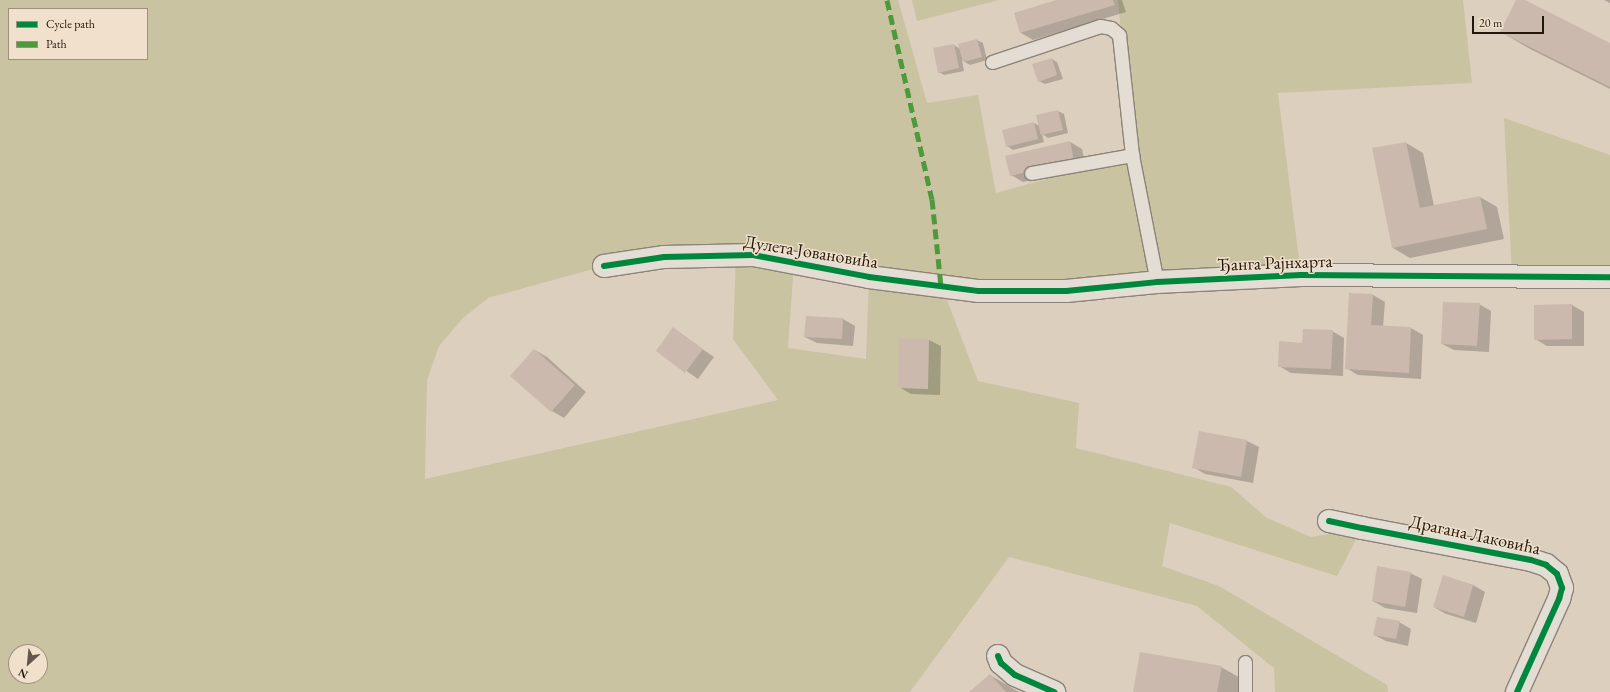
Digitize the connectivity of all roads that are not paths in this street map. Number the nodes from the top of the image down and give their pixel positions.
1 (992, 62) dead end
2 (1132, 155) junction
3 (1031, 173) dead end
4 (604, 266) dead end
5 (1610, 277) edge
6 (1157, 282) junction
7 (941, 286) joint
8 (1329, 521) dead end
9 (998, 656) dead end
10 (1246, 662) dead end
11 (1054, 692) edge
12 (1245, 692) edge
13 (1517, 692) edge

1 - 2 lane
2 - 3 lane
2 - 6 lane
4 - 7 street, Дулета Јовановића
5 - 6 street, Ђанга Рајнхарта
6 - 7 street, Ђанга Рајнхарта
8 - 13 street, Драгана Лаковића
9 - 11 street
10 - 12 lane

